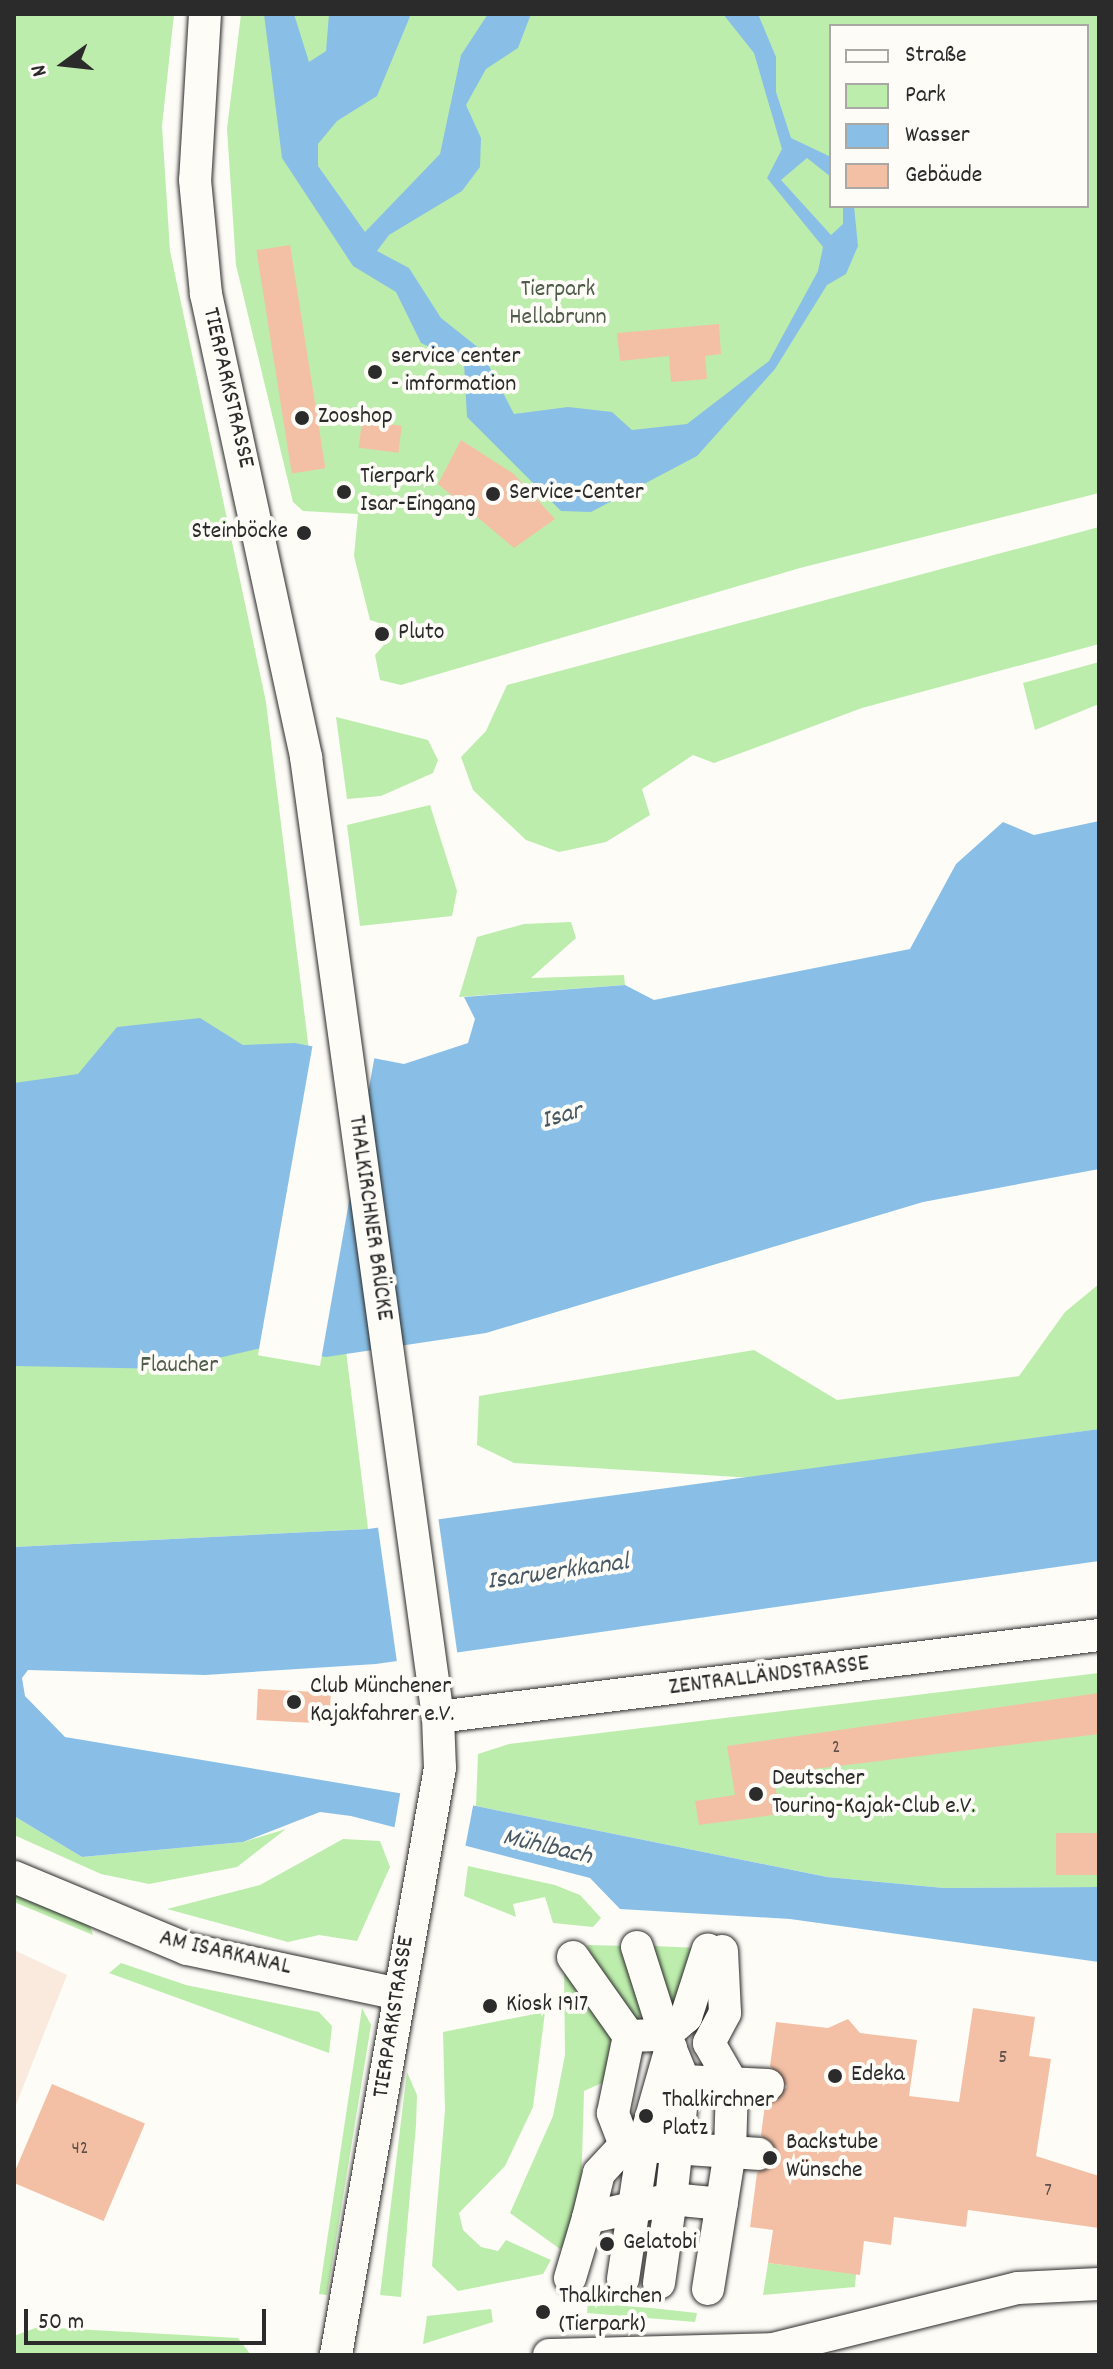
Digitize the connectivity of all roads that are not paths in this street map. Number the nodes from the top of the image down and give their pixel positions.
1 (205, 14) edge
2 (306, 757) joint
3 (1099, 1635) edge
4 (432, 1678) joint
5 (438, 1717) junction
6 (14, 1877) edge
7 (637, 1947) dead end
8 (573, 1957) dead end
9 (399, 1994) junction
10 (674, 2034) junction
11 (629, 2036) junction
12 (709, 2043) junction
13 (684, 2081) junction
14 (732, 2083) junction
15 (768, 2085) dead end
16 (634, 2145) junction
17 (677, 2148) junction
18 (744, 2153) junction
19 (671, 2199) junction
20 (639, 2201) junction
21 (722, 2204) junction
22 (588, 2218) junction
23 (565, 2267) dead end
24 (623, 2279) dead end
25 (659, 2283) dead end
26 (1099, 2284) edge
27 (708, 2289) dead end
28 (810, 2349) edge
29 (336, 2355) edge
30 (549, 2355) edge

1 - 2 street, TIERPARKSTRASSE
2 - 4 street, THALKIRCHNER BRÜCKE
3 - 5 street, ZENTRALLÄNDSTRASSE
4 - 5 street, TIERPARKSTRASSE
5 - 9 street, TIERPARKSTRASSE
6 - 9 street, AM ISARKANAL
7 - 10 street
8 - 11 street
9 - 29 street, TIERPARKSTRASSE
10 - 11 street
10 - 12 street
10 - 12 street
10 - 13 street
10 - 16 street
11 - 16 street
12 - 14 street
13 - 14 street
13 - 17 street
14 - 15 street
14 - 18 street
16 - 17 street
16 - 20 street
16 - 22 street
17 - 18 street
17 - 19 street
18 - 21 street
19 - 20 street
19 - 21 street
19 - 25 street
20 - 22 street
20 - 24 street
21 - 27 street
22 - 23 street
26 - 28 street
28 - 30 street

